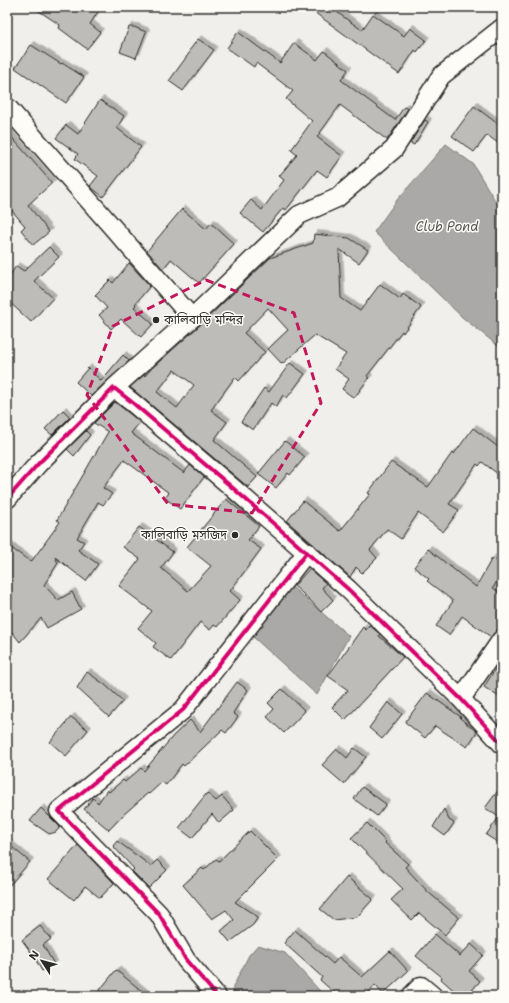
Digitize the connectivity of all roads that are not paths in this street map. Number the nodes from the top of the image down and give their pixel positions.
1 (502, 28) edge
2 (8, 108) edge
3 (192, 318) junction
4 (114, 388) junction
5 (7, 499) edge
6 (307, 552) junction
7 (502, 638) edge
8 (461, 699) junction
9 (502, 744) edge
10 (217, 996) edge
11 (411, 996) edge
12 (433, 996) edge

1 - 3 street
2 - 3 street
3 - 4 street
4 - 5 street
4 - 6 street
6 - 8 street
6 - 10 street
7 - 8 street
8 - 9 street
11 - 12 street

